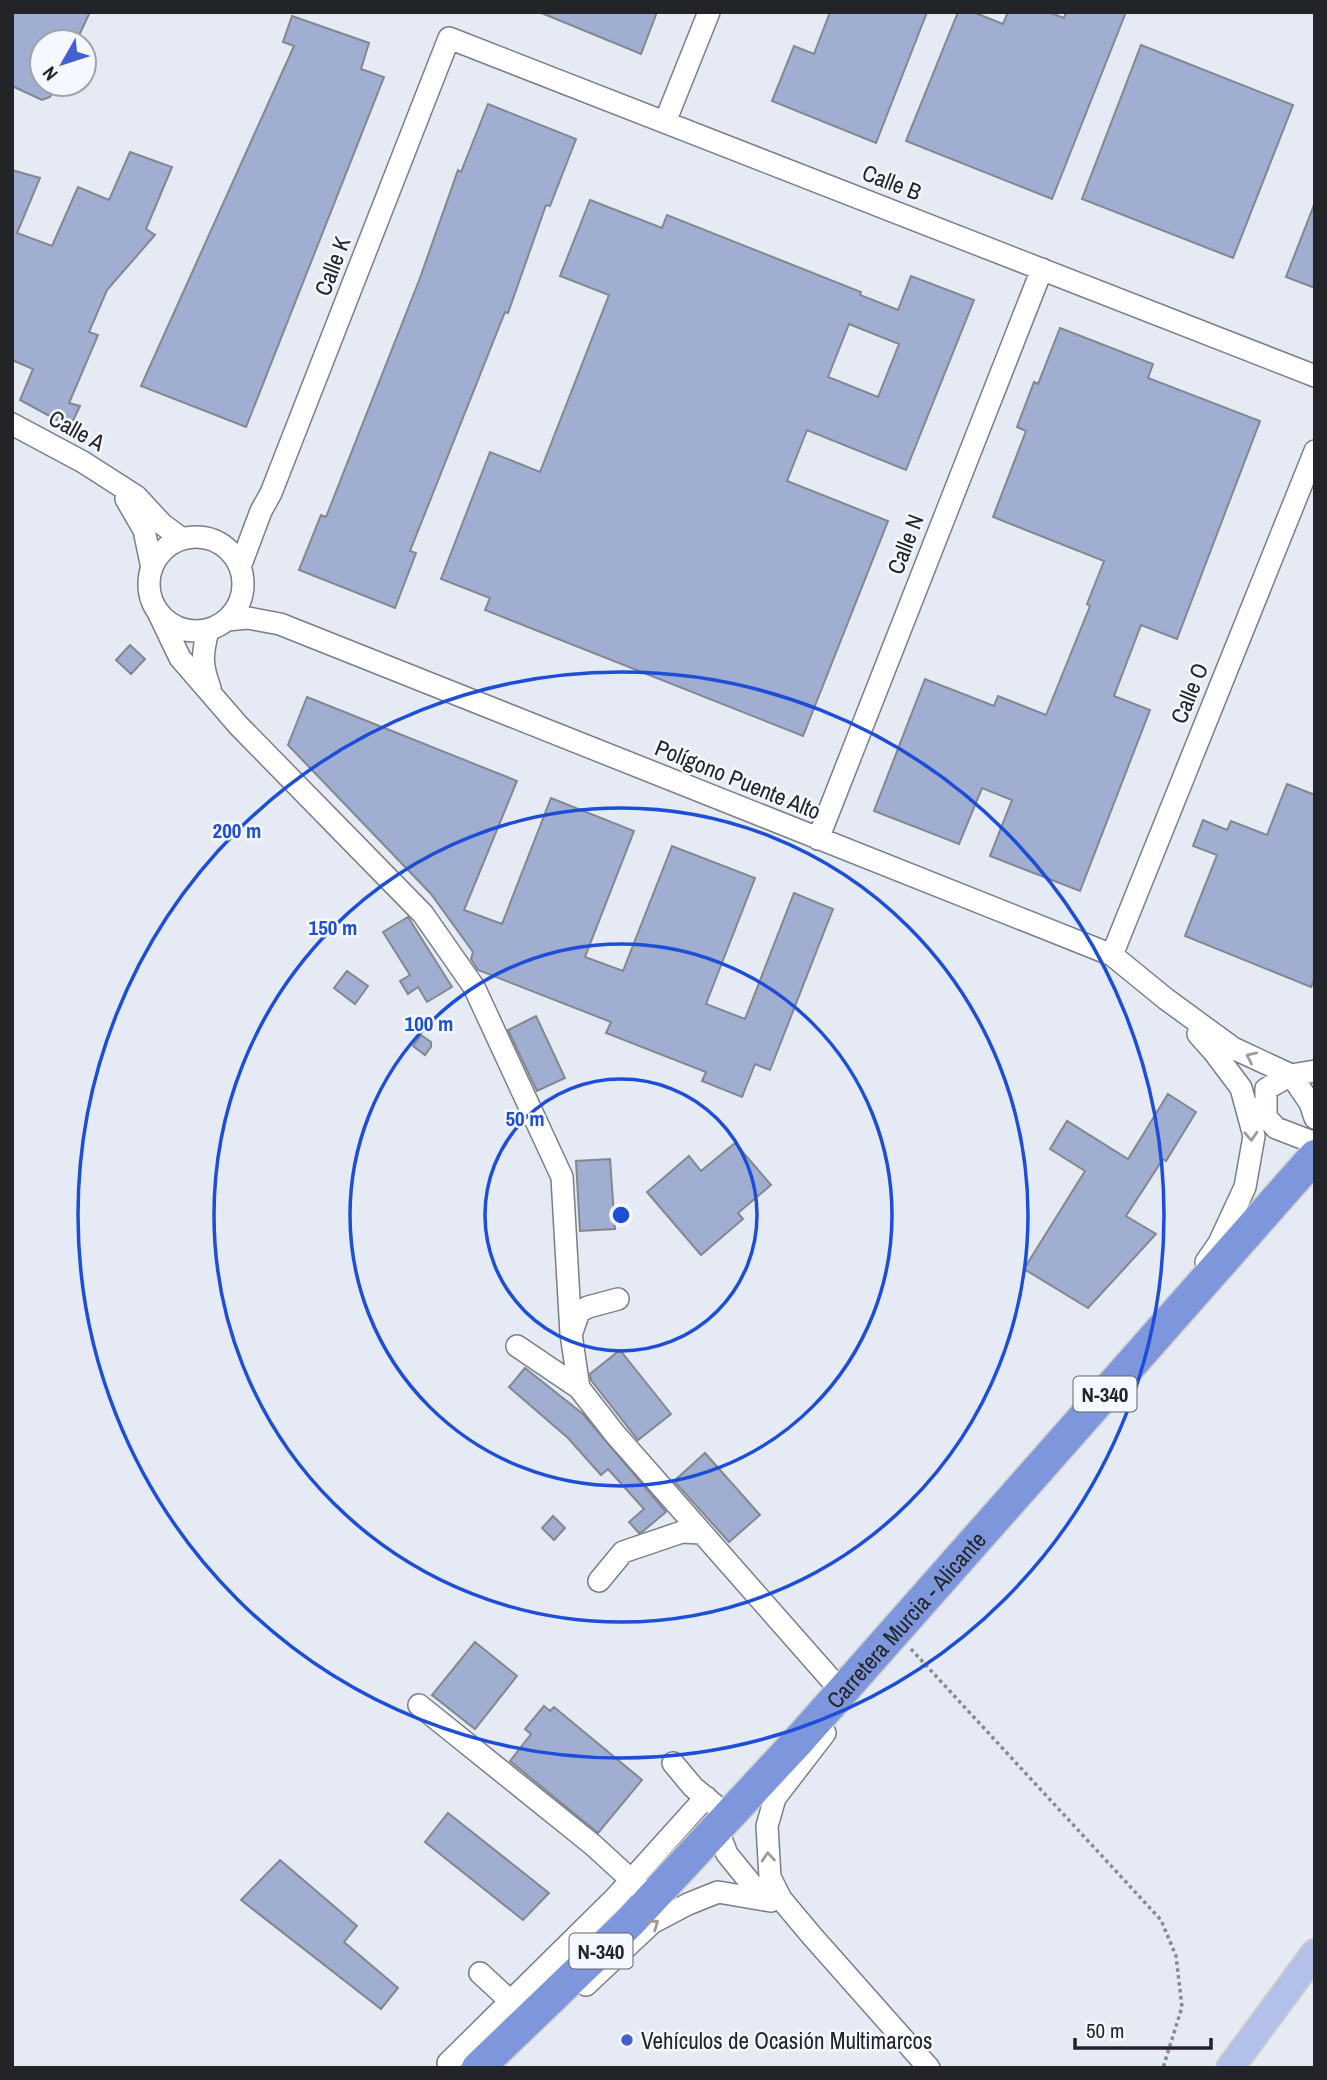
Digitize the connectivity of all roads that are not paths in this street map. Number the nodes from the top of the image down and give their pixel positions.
1 (709, 12) edge
2 (449, 38) joint
3 (666, 122) junction
4 (1041, 269) junction
5 (1315, 376) edge
6 (12, 424) edge
7 (1315, 451) edge
8 (115, 483) junction
9 (261, 512) junction
10 (182, 539) junction
11 (211, 540) junction
12 (152, 568) junction
13 (241, 573) junction
14 (158, 612) junction
15 (228, 620) junction
16 (280, 624) junction
17 (208, 630) junction
18 (212, 693) junction
19 (818, 839) junction
20 (1112, 955) junction
21 (1166, 999) junction
22 (1315, 1071) edge
23 (1291, 1075) junction
24 (1241, 1088) junction
25 (1266, 1116) junction
26 (1315, 1118) edge
27 (1315, 1143) edge
28 (1315, 1156) edge
29 (618, 1299) dead end
30 (571, 1334) junction
31 (1154, 1339) junction
32 (517, 1346) dead end
33 (579, 1388) junction
34 (702, 1533) junction
35 (599, 1581) dead end
36 (893, 1633) junction
37 (842, 1692) junction
38 (419, 1705) dead end
39 (673, 1763) dead end
40 (717, 1814) junction
41 (642, 1889) junction
42 (771, 1901) junction
43 (812, 1936) junction
44 (1315, 1953) edge
45 (480, 1973) dead end
46 (520, 2010) junction
47 (471, 2064) edge
48 (929, 2068) edge
49 (1230, 2068) edge

1 - 3 street
2 - 3 street, Calle B
2 - 9 street, Calle K
3 - 4 street, Calle B
4 - 5 street, Calle B
4 - 19 street, Calle N
6 - 8 street, Calle A
7 - 20 street, Calle O
8 - 10 street, Calle A
8 - 12 street
9 - 11 street
9 - 13 street, Calle K
10 - 11 street
10 - 12 street
11 - 13 street, Polígono Puente Alto
12 - 14 street
13 - 15 street
13 - 16 street, Polígono Puente Alto
14 - 17 street
14 - 18 street
15 - 16 street, Polígono Puente Alto
15 - 17 street, Polígono Puente Alto
16 - 19 street, Polígono Puente Alto
17 - 18 street
18 - 30 street
19 - 20 street, Polígono Puente Alto
20 - 21 street, Polígono Puente Alto
23 -> 21 street
21 - 24 street
22 - 23 street
23 - 25 street
23 - 26 street
24 - 25 street
24 -> 31 street
25 - 27 street
28 - 31 highway, Carretera Murcia - Alicante / N-340
29 - 30 street
30 - 33 street
31 - 36 highway, Carretera Murcia - Alicante / N-340
32 - 33 street
33 - 34 street
34 - 35 street
34 - 37 street
36 - 37 highway, Carretera Murcia - Alicante / N-340
43 -> 36 street
37 - 40 highway, Carretera Murcia - Alicante / N-340
38 - 41 street
39 - 40 street
40 - 41 highway, Carretera Murcia - Alicante / N-340
40 - 42 street
41 - 46 highway, Carretera Murcia - Alicante / N-340
42 - 43 street
47 -> 42 street
43 - 48 street
44 - 49 main road
45 - 46 street
46 - 47 highway, Carretera Murcia - Alicante / N-340

